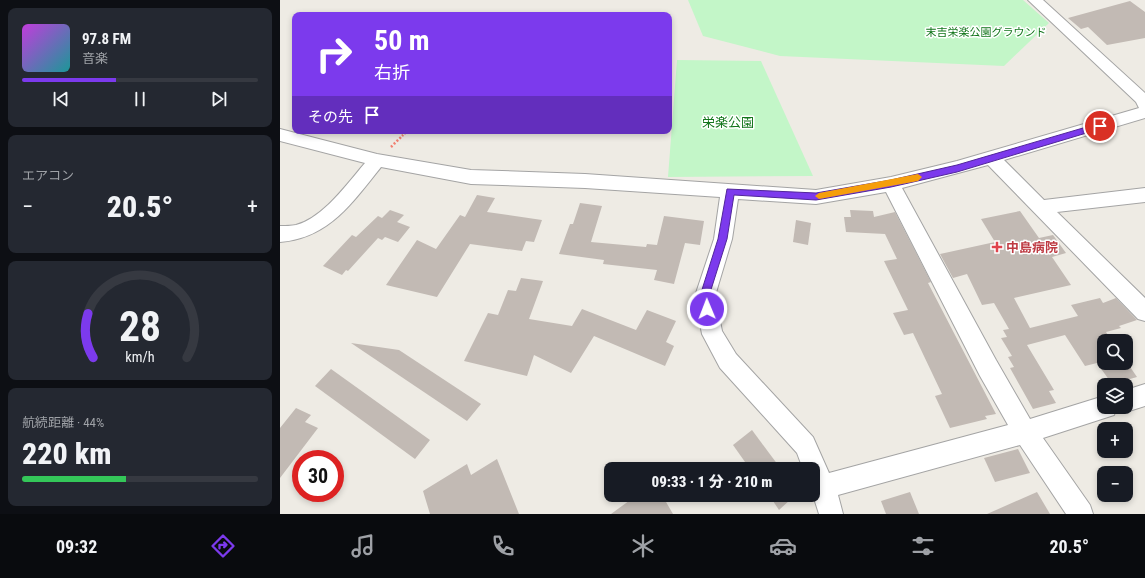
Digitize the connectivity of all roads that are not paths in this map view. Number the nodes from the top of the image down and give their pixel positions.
1 (1035, 0) edge
2 (1145, 105) edge
3 (1145, 112) edge
4 (280, 135) edge
5 (992, 158) junction
6 (377, 160) junction
7 (891, 184) junction
8 (730, 192) junction
9 (1145, 195) edge
10 (1042, 207) junction
11 (280, 234) edge
12 (1145, 312) edge
13 (1145, 395) edge
14 (1133, 399) edge
15 (1097, 410) edge
16 (1025, 432) junction
17 (823, 487) junction
18 (831, 514) edge
19 (1080, 514) edge

1 - 2 street
3 - 5 street
4 - 6 street
5 - 7 street
5 - 10 street
6 - 8 street
6 - 11 street
7 - 8 street
7 - 16 street
8 - 17 street
9 - 10 street
10 - 12 street
13 - 14 street
15 - 16 street
16 - 17 street
16 - 19 street
17 - 18 street

